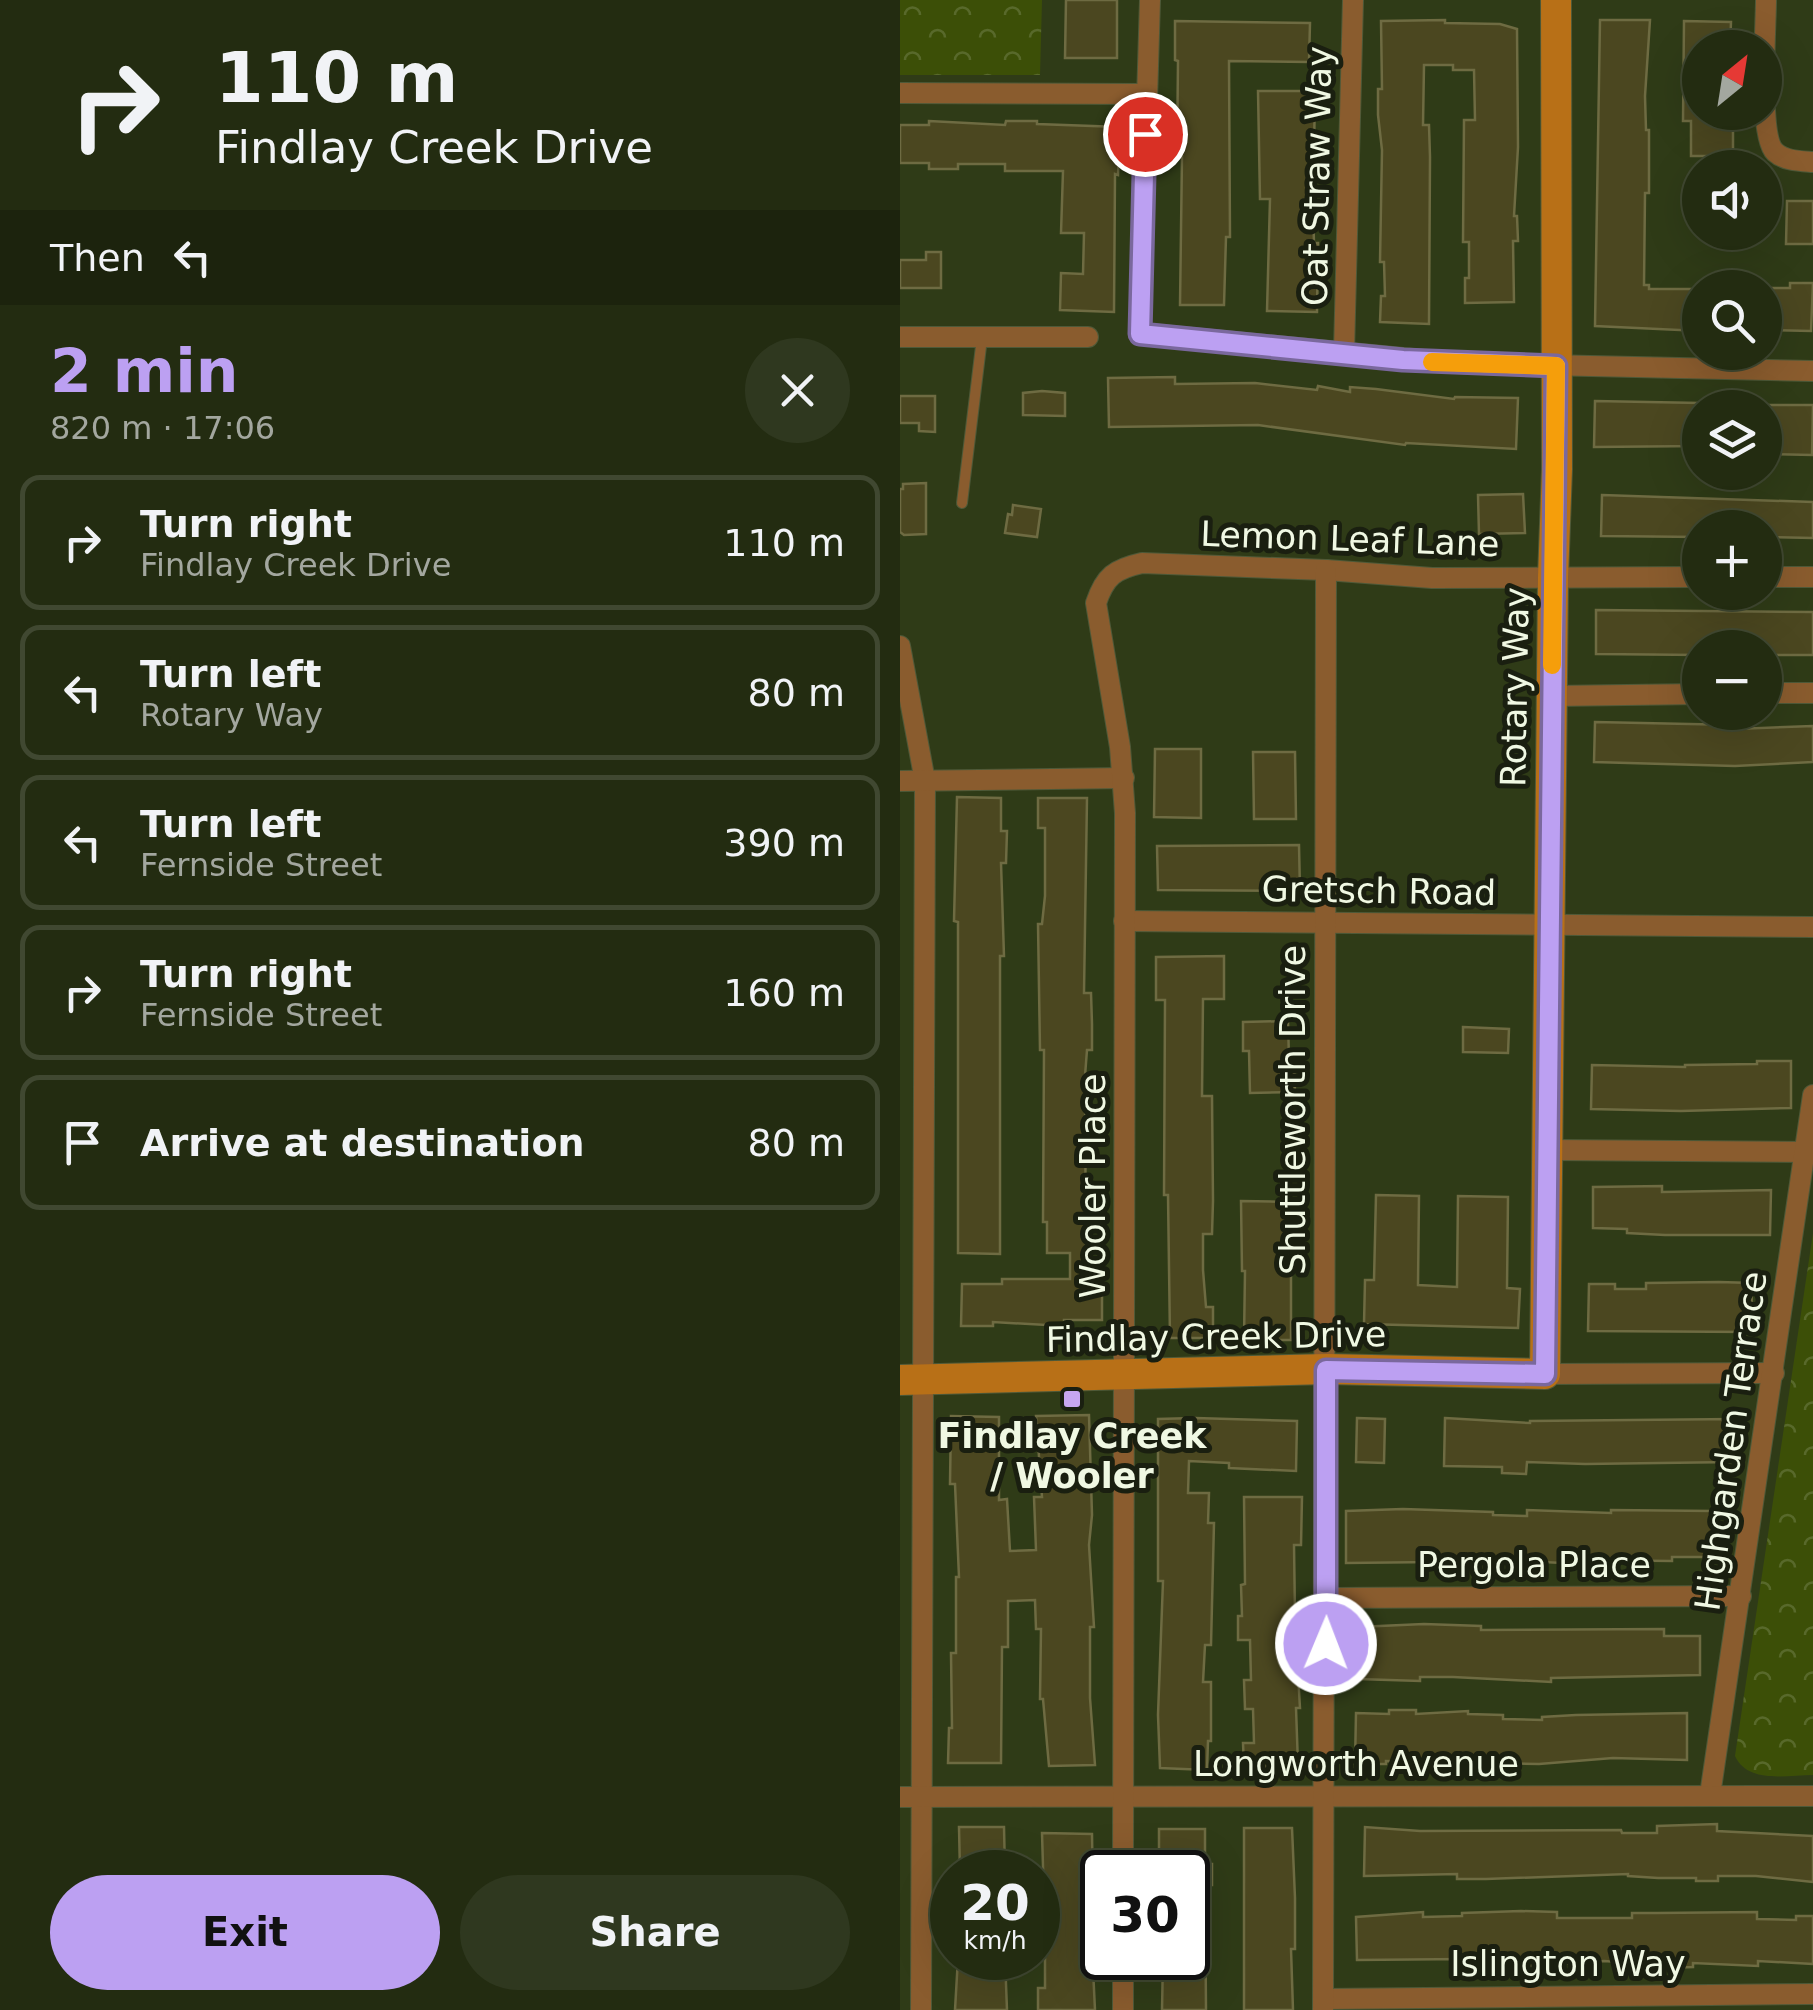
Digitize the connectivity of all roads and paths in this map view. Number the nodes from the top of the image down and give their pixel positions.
1 (1150, 0) edge
2 (1353, 0) edge
3 (1556, 0) edge
4 (1766, 0) edge
5 (900, 93) edge
6 (1146, 94) junction
7 (1813, 162) edge
8 (1088, 337) dead end
9 (900, 338) edge
10 (982, 338) junction
11 (1344, 352) junction
12 (1556, 366) junction
13 (1813, 371) edge
14 (962, 503) dead end
15 (1117, 568) joint
16 (1326, 570) junction
17 (1782, 577) edge
18 (1813, 577) edge
19 (1553, 578) junction
20 (1682, 578) edge
21 (900, 646) edge
22 (1813, 692) edge
23 (1782, 693) edge
24 (1682, 694) edge
25 (1552, 696) junction
26 (1124, 778) junction
27 (900, 781) edge
28 (925, 781) junction
29 (1124, 921) junction
30 (1326, 922) junction
31 (1550, 926) junction
32 (1813, 927) edge
33 (1813, 1096) edge
34 (1550, 1150) junction
35 (1810, 1152) edge
36 (1326, 1370) junction
37 (1774, 1373) junction
38 (1545, 1374) junction
39 (1124, 1376) junction
40 (912, 1380) edge
41 (1741, 1596) junction
42 (1326, 1598) junction
43 (1710, 1795) junction
44 (1813, 1796) edge
45 (900, 1797) edge
46 (924, 1797) junction
47 (1124, 1797) junction
48 (1325, 1797) junction
49 (1123, 1850) edge
50 (1123, 1980) edge
51 (1813, 1994) edge
52 (1525, 2003) edge
53 (1324, 2004) edge
54 (921, 2010) edge
55 (1122, 2010) edge

1 - 6 street
2 - 11 street, Oat Straw Way
3 - 12 street, Rotary Way
4 - 7 street
5 - 6 street
6 - 11 street
8 - 10 street
9 - 10 street
10 - 14 lane
11 - 12 street
12 - 13 street
12 - 19 street, Rotary Way
15 - 16 street, Lemon Leaf Lane
15 - 26 street, Wooler Place
16 - 19 street, Lemon Leaf Lane
16 - 30 street, Shuttleworth Drive
17 - 18 street
19 - 20 street, Lemon Leaf Lane
19 - 25 street, Rotary Way
21 - 28 street
22 - 23 street
24 - 25 street
25 - 31 street, Rotary Way
26 - 28 street
26 - 29 street, Wooler Place
27 - 28 street
28 - 40 street
29 - 30 street, Gretsch Road
29 - 39 street, Wooler Place
30 - 31 street, Gretsch Road
30 - 36 street, Shuttleworth Drive
31 - 32 street, Gretsch Road
31 - 34 street, Rotary Way
33 - 35 street, Highgarden Terrace
34 - 35 street
34 - 38 street, Rotary Way
35 - 37 street, Highgarden Terrace
36 - 38 street, Findlay Creek Drive
36 - 39 street, Findlay Creek Drive
36 - 42 street, Shuttleworth Drive
37 - 38 street, Findlay Creek Drive
37 - 41 street, Highgarden Terrace
39 - 40 street, Findlay Creek Drive
39 - 47 street, Wooler Place
40 - 46 street
41 - 42 street, Pergola Place
41 - 43 street, Highgarden Terrace
42 - 48 street, Shuttleworth Drive
43 - 44 street, Longworth Avenue
43 - 48 street, Longworth Avenue
45 - 46 street, Longworth Avenue
46 - 47 street, Longworth Avenue
46 - 54 street
47 - 48 street, Longworth Avenue
47 - 49 street, Wooler Place
48 - 53 street, Shuttleworth Drive
50 - 55 street
51 - 52 street, Islington Way
52 - 53 street, Islington Way

